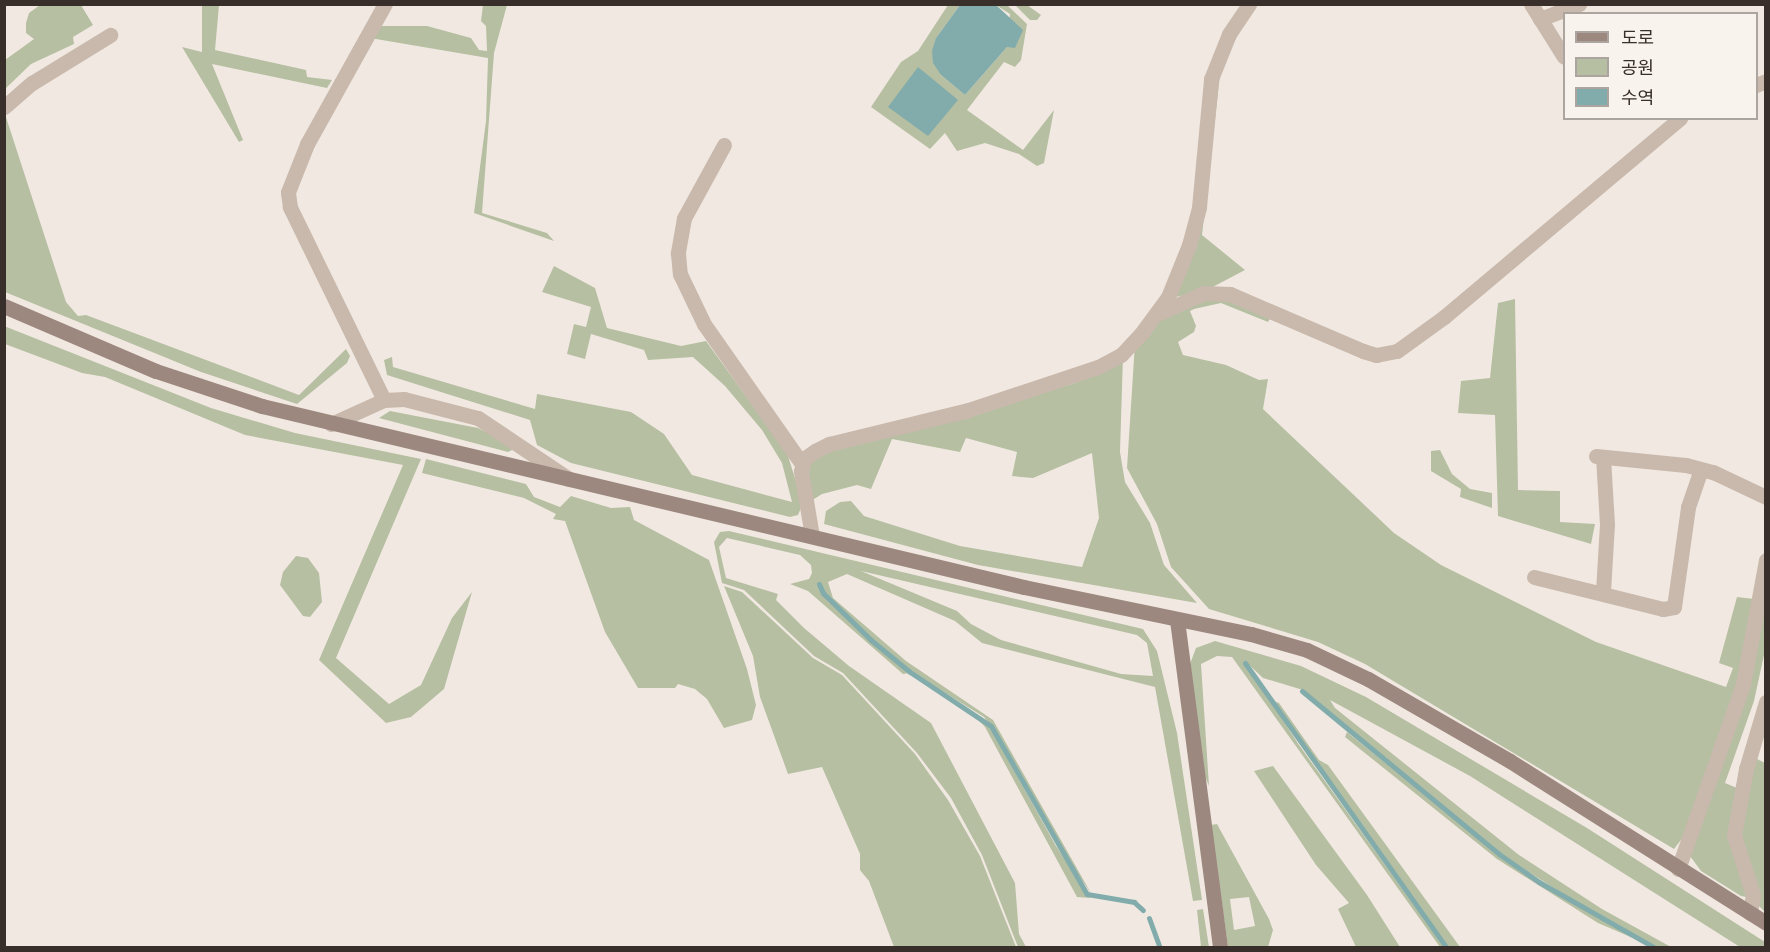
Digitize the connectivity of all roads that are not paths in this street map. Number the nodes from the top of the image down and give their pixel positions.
1 (385, 4) edge
2 (1249, 4) edge
3 (1531, 4) edge
4 (1579, 4) edge
5 (1540, 19) junction
6 (110, 35) dead end
7 (1563, 55) edge
8 (4, 107) edge
9 (1678, 120) edge
10 (724, 145) dead end
11 (4, 306) edge
12 (1156, 315) junction
13 (384, 400) junction
14 (331, 424) junction
15 (802, 464) junction
16 (1701, 470) junction
17 (572, 481) junction
18 (1766, 497) edge
19 (812, 536) junction
20 (1766, 560) edge
21 (1534, 577) dead end
22 (1603, 592) junction
23 (1177, 620) junction
24 (1766, 702) edge
25 (1678, 869) junction
26 (1750, 912) junction
27 (1766, 923) edge
28 (1220, 948) edge

1 - 13 street
2 - 12 street
3 - 5 street
4 - 5 street
5 - 7 street
6 - 8 street
9 - 12 street
10 - 15 street
11 - 14 main road
12 - 15 street
13 - 14 street
13 - 17 street
14 - 17 main road
15 - 19 street
16 - 18 street
16 - 22 street
16 - 22 street
17 - 19 main road
19 - 23 main road
20 - 25 street
21 - 22 street
23 - 25 main road
23 - 28 main road
24 - 26 street
25 - 26 main road
26 - 27 main road

